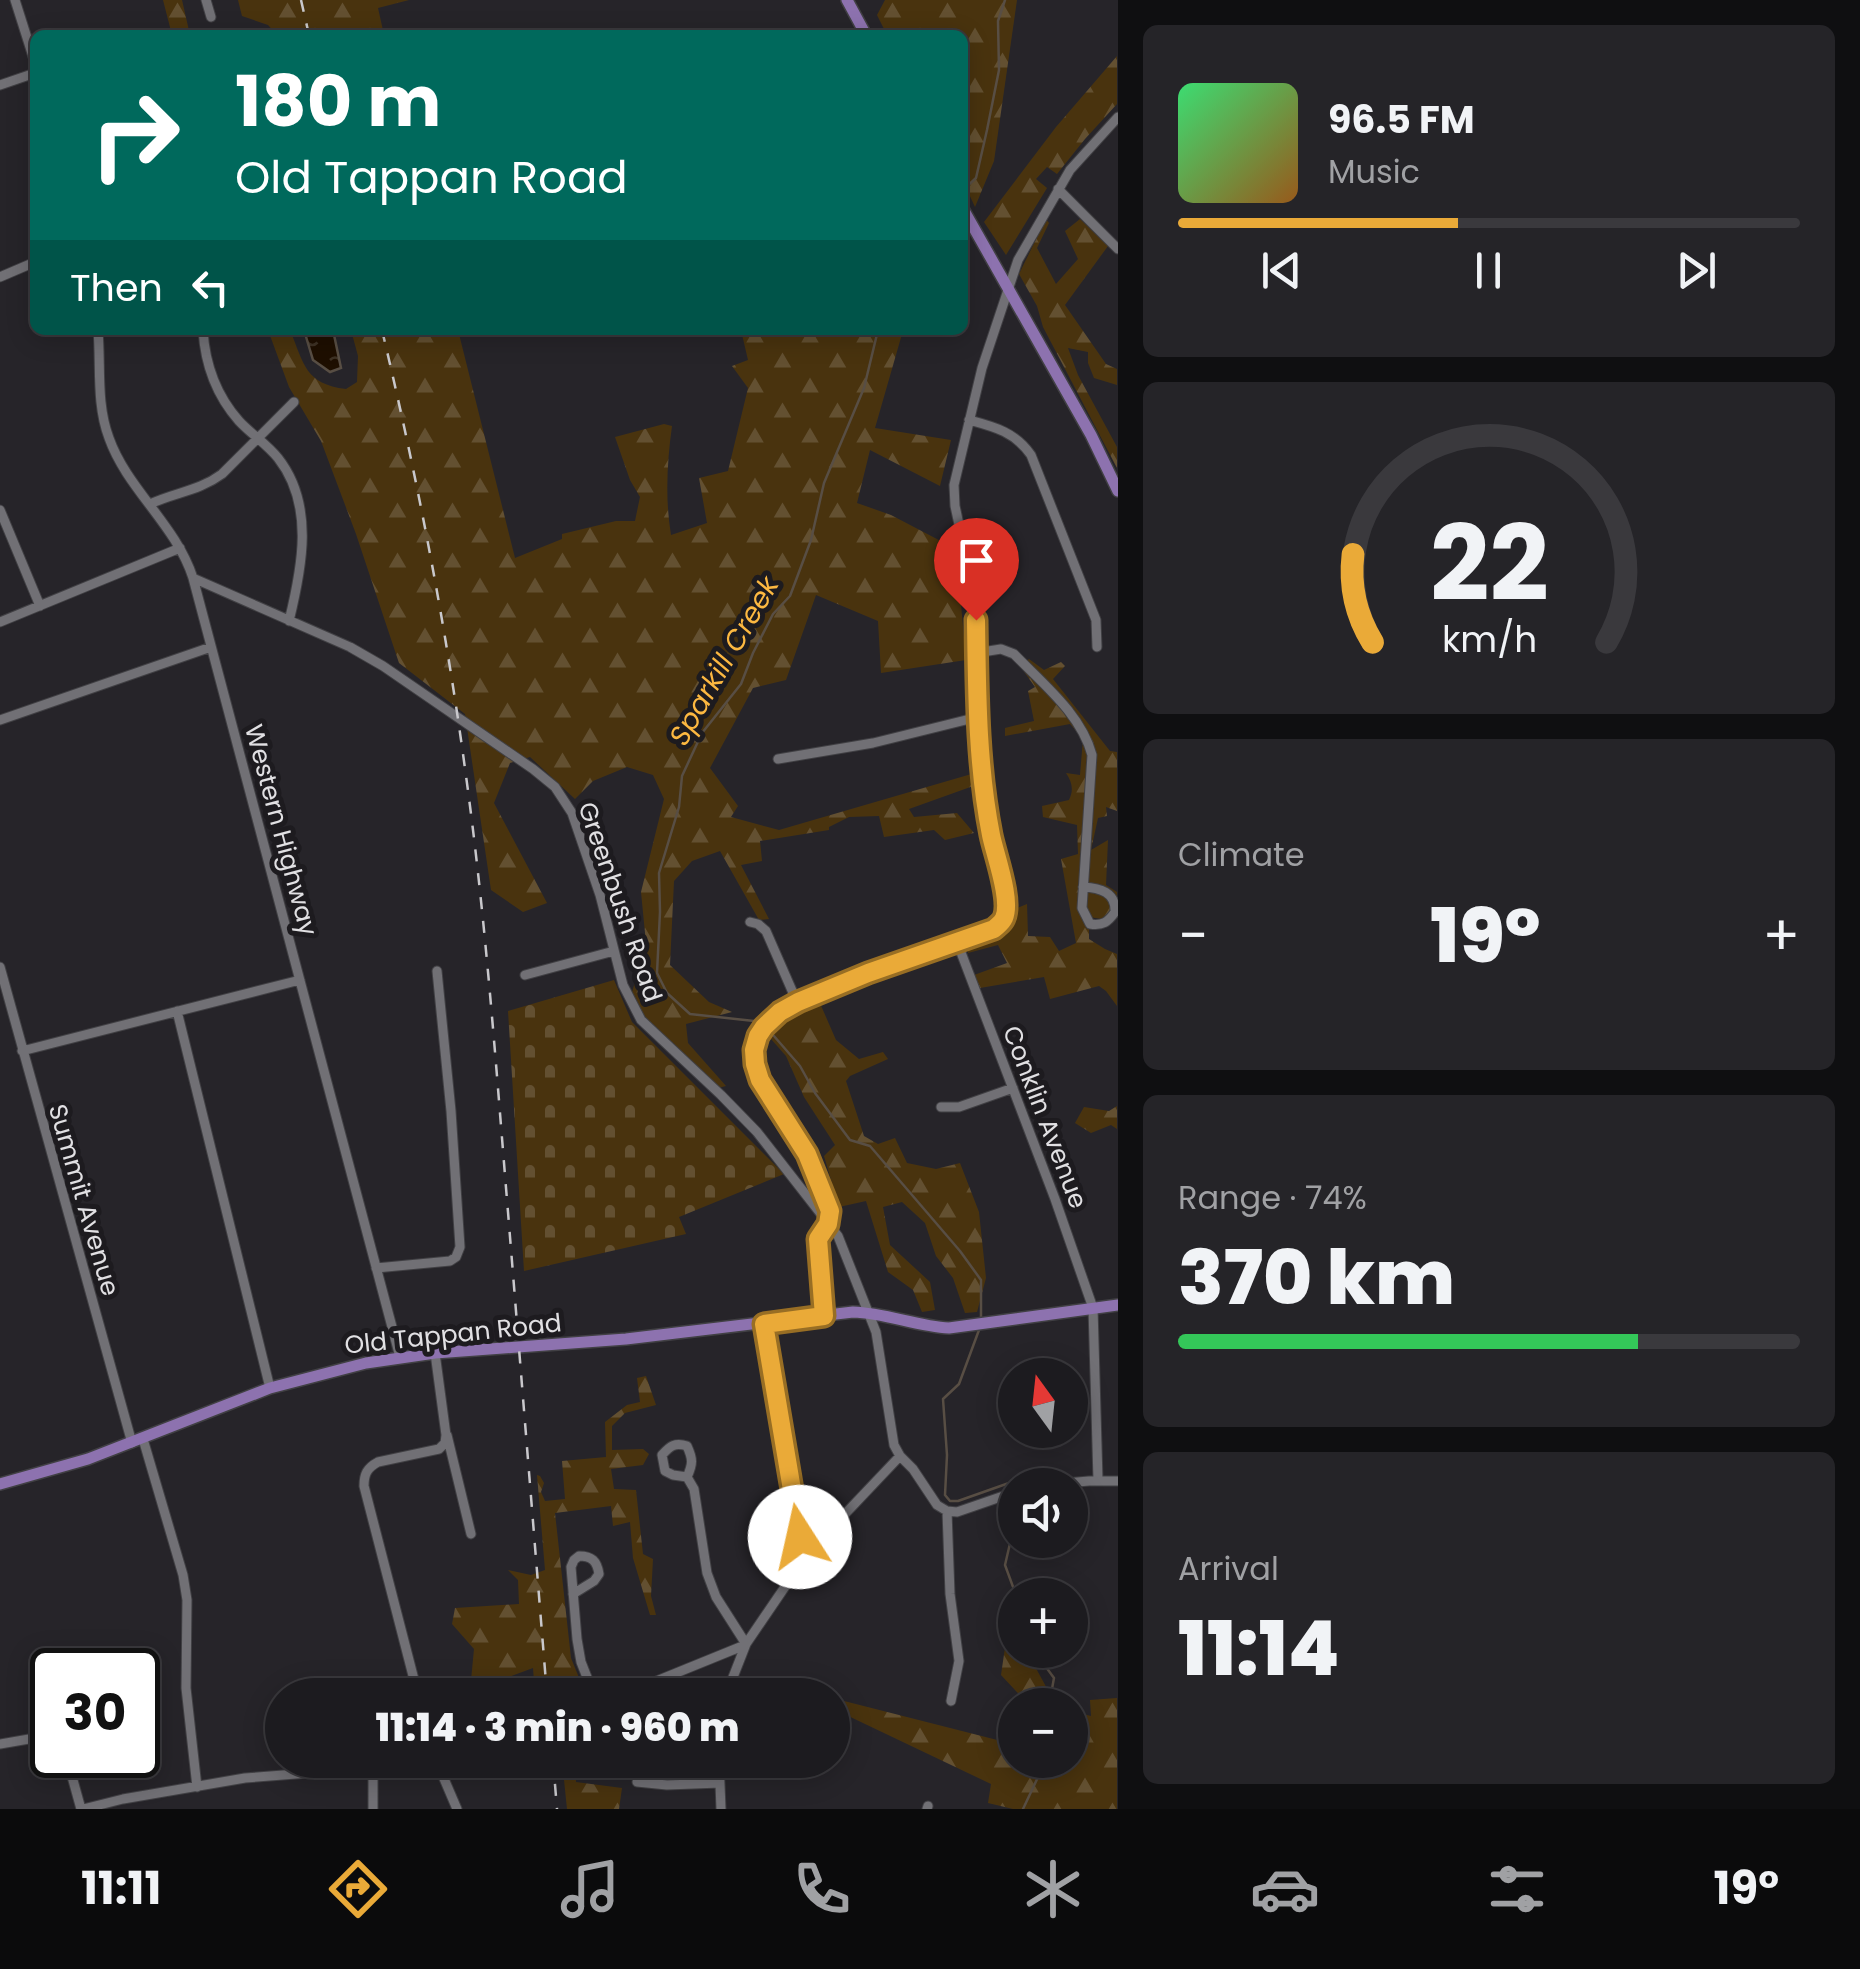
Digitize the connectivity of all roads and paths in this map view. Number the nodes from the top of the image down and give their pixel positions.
1 (15, 0) edge
2 (206, 0) edge
3 (847, 0) edge
4 (211, 17) dead end
5 (863, 30) edge
6 (30, 47) edge
7 (30, 76) edge
8 (0, 85) edge
9 (1118, 118) edge
10 (1058, 188) junction
11 (968, 217) edge
12 (1118, 248) edge
13 (30, 264) edge
14 (0, 277) edge
15 (1008, 286) junction
16 (98, 335) edge
17 (203, 335) edge
18 (294, 402) dead end
19 (969, 420) junction
20 (258, 438) junction
21 (1118, 491) edge
22 (150, 504) junction
23 (0, 510) edge
24 (180, 548) junction
25 (193, 578) junction
26 (40, 606) junction
27 (289, 621) junction
28 (0, 622) edge
29 (211, 647) junction
30 (1098, 647) dead end
31 (976, 653) junction
32 (978, 717) junction
33 (0, 720) edge
34 (778, 759) dead end
35 (1083, 887) junction
36 (750, 922) dead end
37 (957, 942) junction
38 (614, 951) junction
39 (0, 967) edge
40 (437, 971) dead end
41 (525, 975) dead end
42 (300, 980) junction
43 (798, 1002) junction
44 (177, 1012) junction
45 (14, 1022) junction
46 (0, 1027) edge
47 (22, 1051) junction
48 (1014, 1088) junction
49 (940, 1107) dead end
50 (812, 1164) junction
51 (808, 1194) junction
52 (828, 1224) junction
53 (376, 1268) junction
54 (1118, 1304) edge
55 (1093, 1308) junction
56 (869, 1313) junction
57 (824, 1316) junction
58 (764, 1324) junction
59 (435, 1353) junction
60 (400, 1357) junction
61 (270, 1388) junction
62 (446, 1434) junction
63 (138, 1441) junction
64 (900, 1456) junction
65 (687, 1477) dead end
66 (1098, 1480) junction
67 (1088, 1481) edge
68 (1118, 1481) edge
69 (0, 1484) edge
70 (998, 1498) edge
71 (946, 1512) junction
72 (470, 1534) dead end
73 (808, 1552) junction
74 (573, 1594) dead end
75 (746, 1644) junction
76 (414, 1678) edge
77 (587, 1678) edge
78 (663, 1678) edge
79 (733, 1678) edge
80 (951, 1701) dead end
81 (30, 1739) edge
82 (0, 1744) edge
83 (265, 1776) edge
84 (73, 1778) edge
85 (374, 1778) edge
86 (443, 1778) edge
87 (720, 1778) edge
88 (638, 1782) dead end
89 (720, 1783) junction
90 (197, 1786) junction
91 (82, 1809) edge
92 (373, 1809) edge
93 (457, 1809) edge
94 (721, 1809) edge

1 - 6 street
2 - 4 street
3 - 5 main road
7 - 8 street
9 - 10 street
10 - 12 street
10 - 15 street
11 - 15 main road
13 - 14 street
15 - 19 street
15 - 21 main road
16 - 22 street, Western Highway
17 - 20 street
18 - 20 street
19 - 30 street
19 - 31 street
20 - 22 street
20 - 27 street
22 - 24 street, Western Highway
23 - 26 street
24 - 25 street, Western Highway
24 - 26 street
25 - 27 street, Greenbush Road
25 - 29 street, Western Highway
26 - 28 street
27 - 38 street, Greenbush Road
29 - 33 street
29 - 42 street, Western Highway
31 - 32 street
31 - 35 street
32 - 34 street
32 - 37 street
35 - 35 street
36 - 43 street
37 - 43 street
37 - 48 street, Conklin Avenue
38 - 41 street
38 - 51 street, Greenbush Road
39 - 45 street, Summit Avenue
40 - 53 street
42 - 44 street
42 - 53 street, Western Highway
43 - 50 street
44 - 47 street
44 - 61 street
45 - 46 street
45 - 47 street, Summit Avenue
47 - 63 street, Summit Avenue
48 - 49 street
48 - 55 street, Conklin Avenue
50 - 51 street
50 - 52 street
51 - 52 street, Greenbush Road
52 - 56 street
52 - 57 street
53 - 60 street, Western Highway
54 - 55 main road, Old Tappan Road
55 - 56 main road, Old Tappan Road
55 - 66 street, Conklin Avenue
56 - 57 main road, Old Tappan Road
56 - 64 street
57 - 58 main road, Old Tappan Road
58 - 59 main road, Old Tappan Road
58 - 73 street
59 - 60 main road, Old Tappan Road
59 - 62 street
60 - 61 main road, Old Tappan Road
61 - 63 main road, Old Tappan Road
62 - 72 street
62 - 76 street
63 - 69 main road, Old Tappan Road
63 - 90 street, Summit Avenue
64 - 71 street
64 - 73 street
65 - 75 street
66 - 67 street
66 - 68 street
70 - 71 street
71 - 80 street
73 - 75 street
74 - 77 street
75 - 78 street
75 - 79 street
81 - 82 street
83 - 90 street
84 - 91 street
85 - 92 street
86 - 93 street
87 - 89 street
88 - 89 street
89 - 94 street
90 - 91 street

